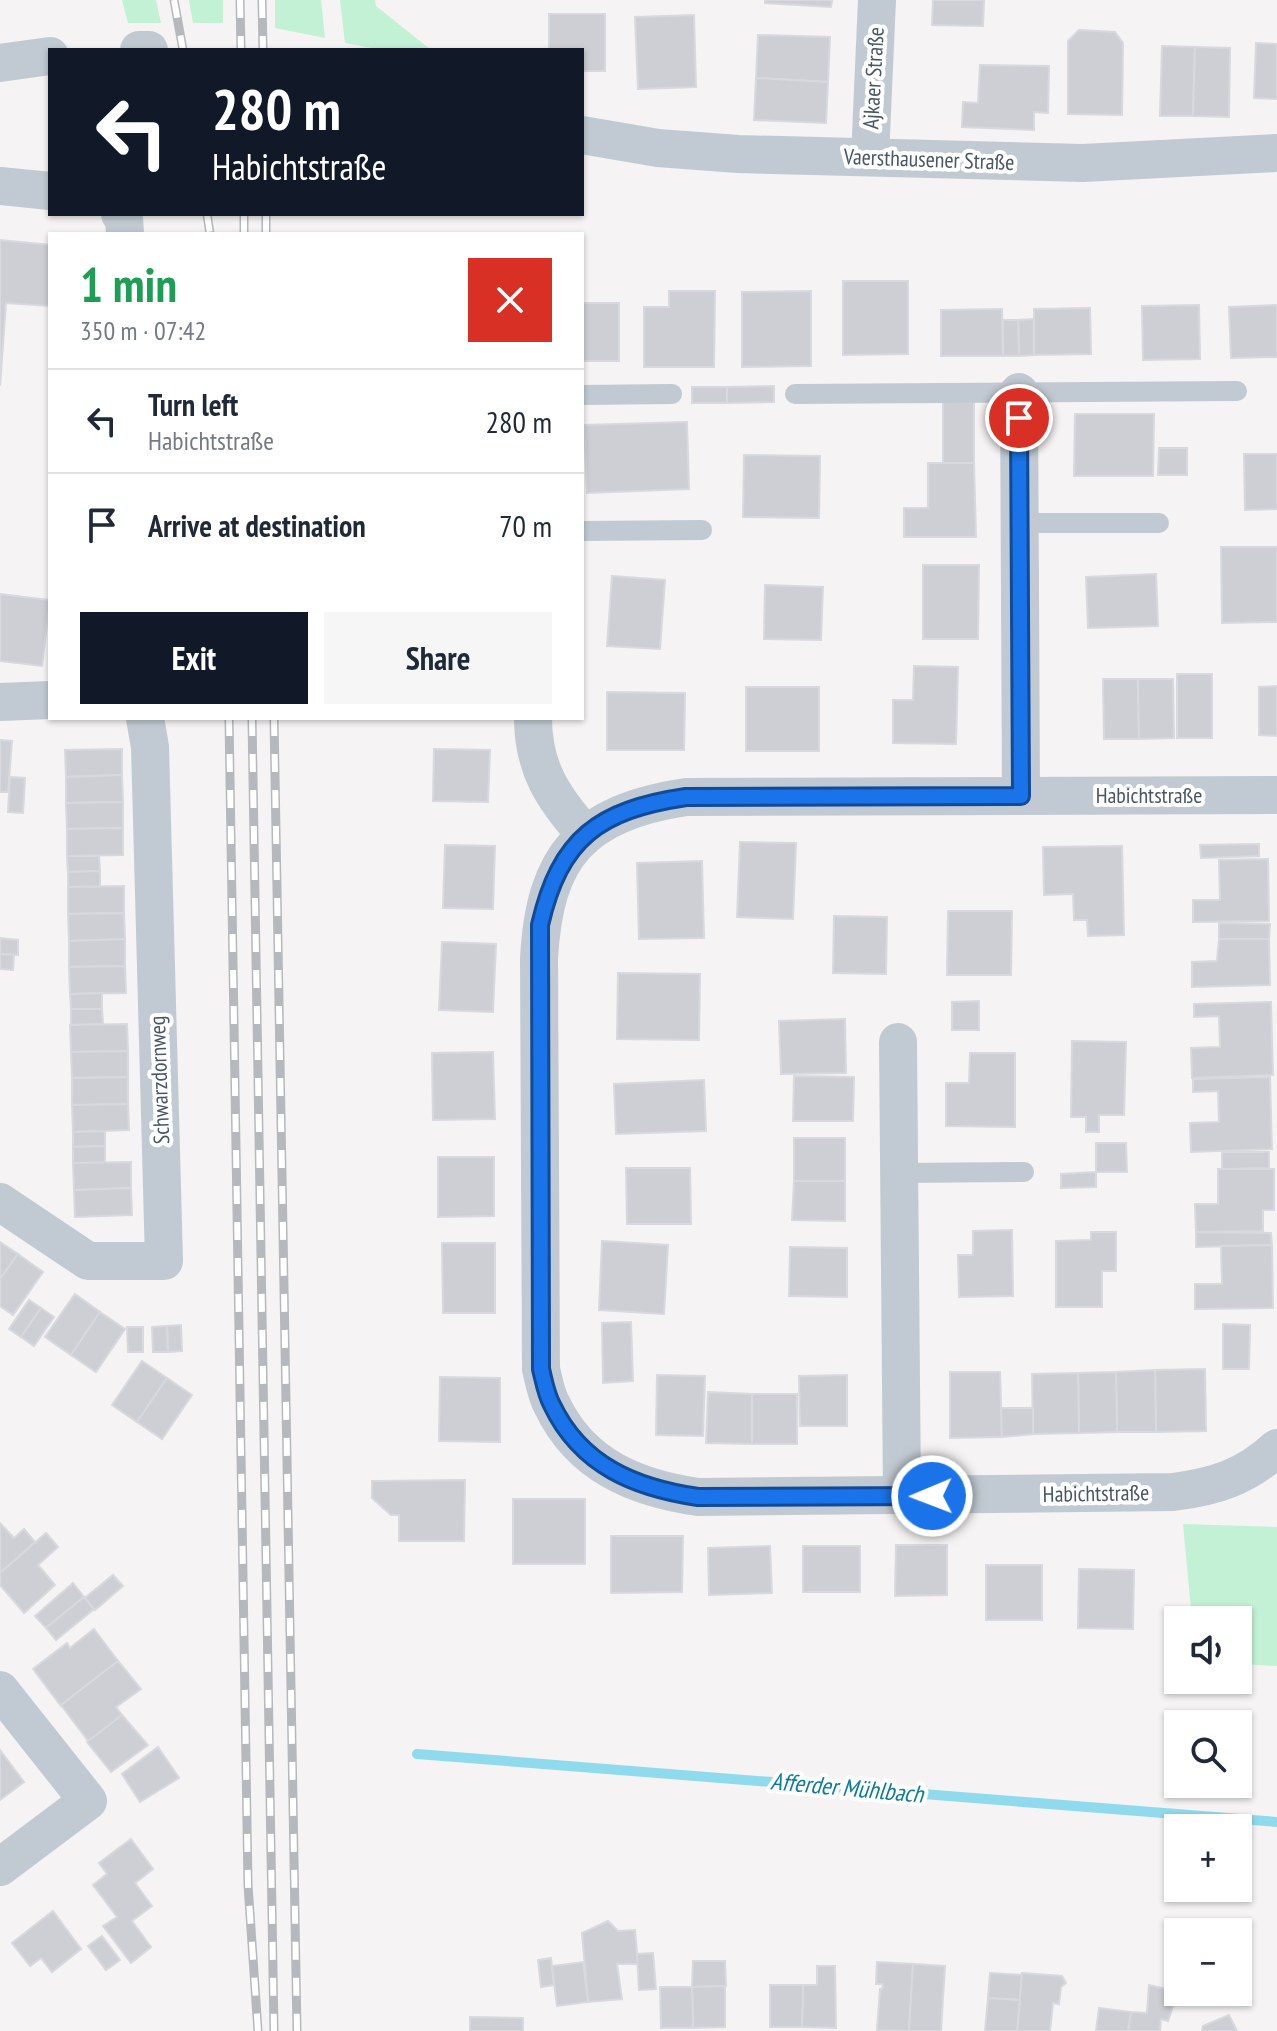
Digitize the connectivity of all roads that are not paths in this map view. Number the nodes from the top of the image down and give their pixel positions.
1 (877, 0) edge
2 (48, 56) edge
3 (0, 63) edge
4 (584, 135) edge
5 (1277, 153) edge
6 (870, 157) junction
7 (0, 186) edge
8 (48, 191) edge
9 (1237, 391) dead end
10 (1019, 392) junction
11 (672, 394) dead end
12 (795, 394) dead end
13 (584, 395) edge
14 (1020, 523) junction
15 (1159, 523) dead end
16 (702, 530) dead end
17 (584, 531) edge
18 (48, 700) edge
19 (0, 702) edge
20 (145, 720) edge
21 (533, 720) edge
22 (1277, 795) edge
23 (1021, 796) junction
24 (585, 834) junction
25 (898, 1042) dead end
26 (1024, 1172) dead end
27 (901, 1173) junction
28 (0, 1202) edge
29 (1277, 1448) edge
30 (902, 1496) junction
31 (0, 1690) edge
32 (0, 1867) edge

1 - 6 street, Ajkaer Straße
2 - 3 street
4 - 6 street, Vaersthausener Straße
5 - 6 street, Vaersthausener Straße
7 - 8 street
9 - 10 lane
10 - 12 lane
10 - 14 street
11 - 13 lane
14 - 15 lane
14 - 23 street
16 - 17 lane
18 - 19 street
20 - 28 street, Schwarzdornweg
21 - 24 street
22 - 23 street, Habichtstraße
23 - 24 street, Habichtstraße
24 - 30 street, Habichtstraße
25 - 27 street
26 - 27 lane
27 - 30 street
29 - 30 street, Habichtstraße
31 - 32 street

